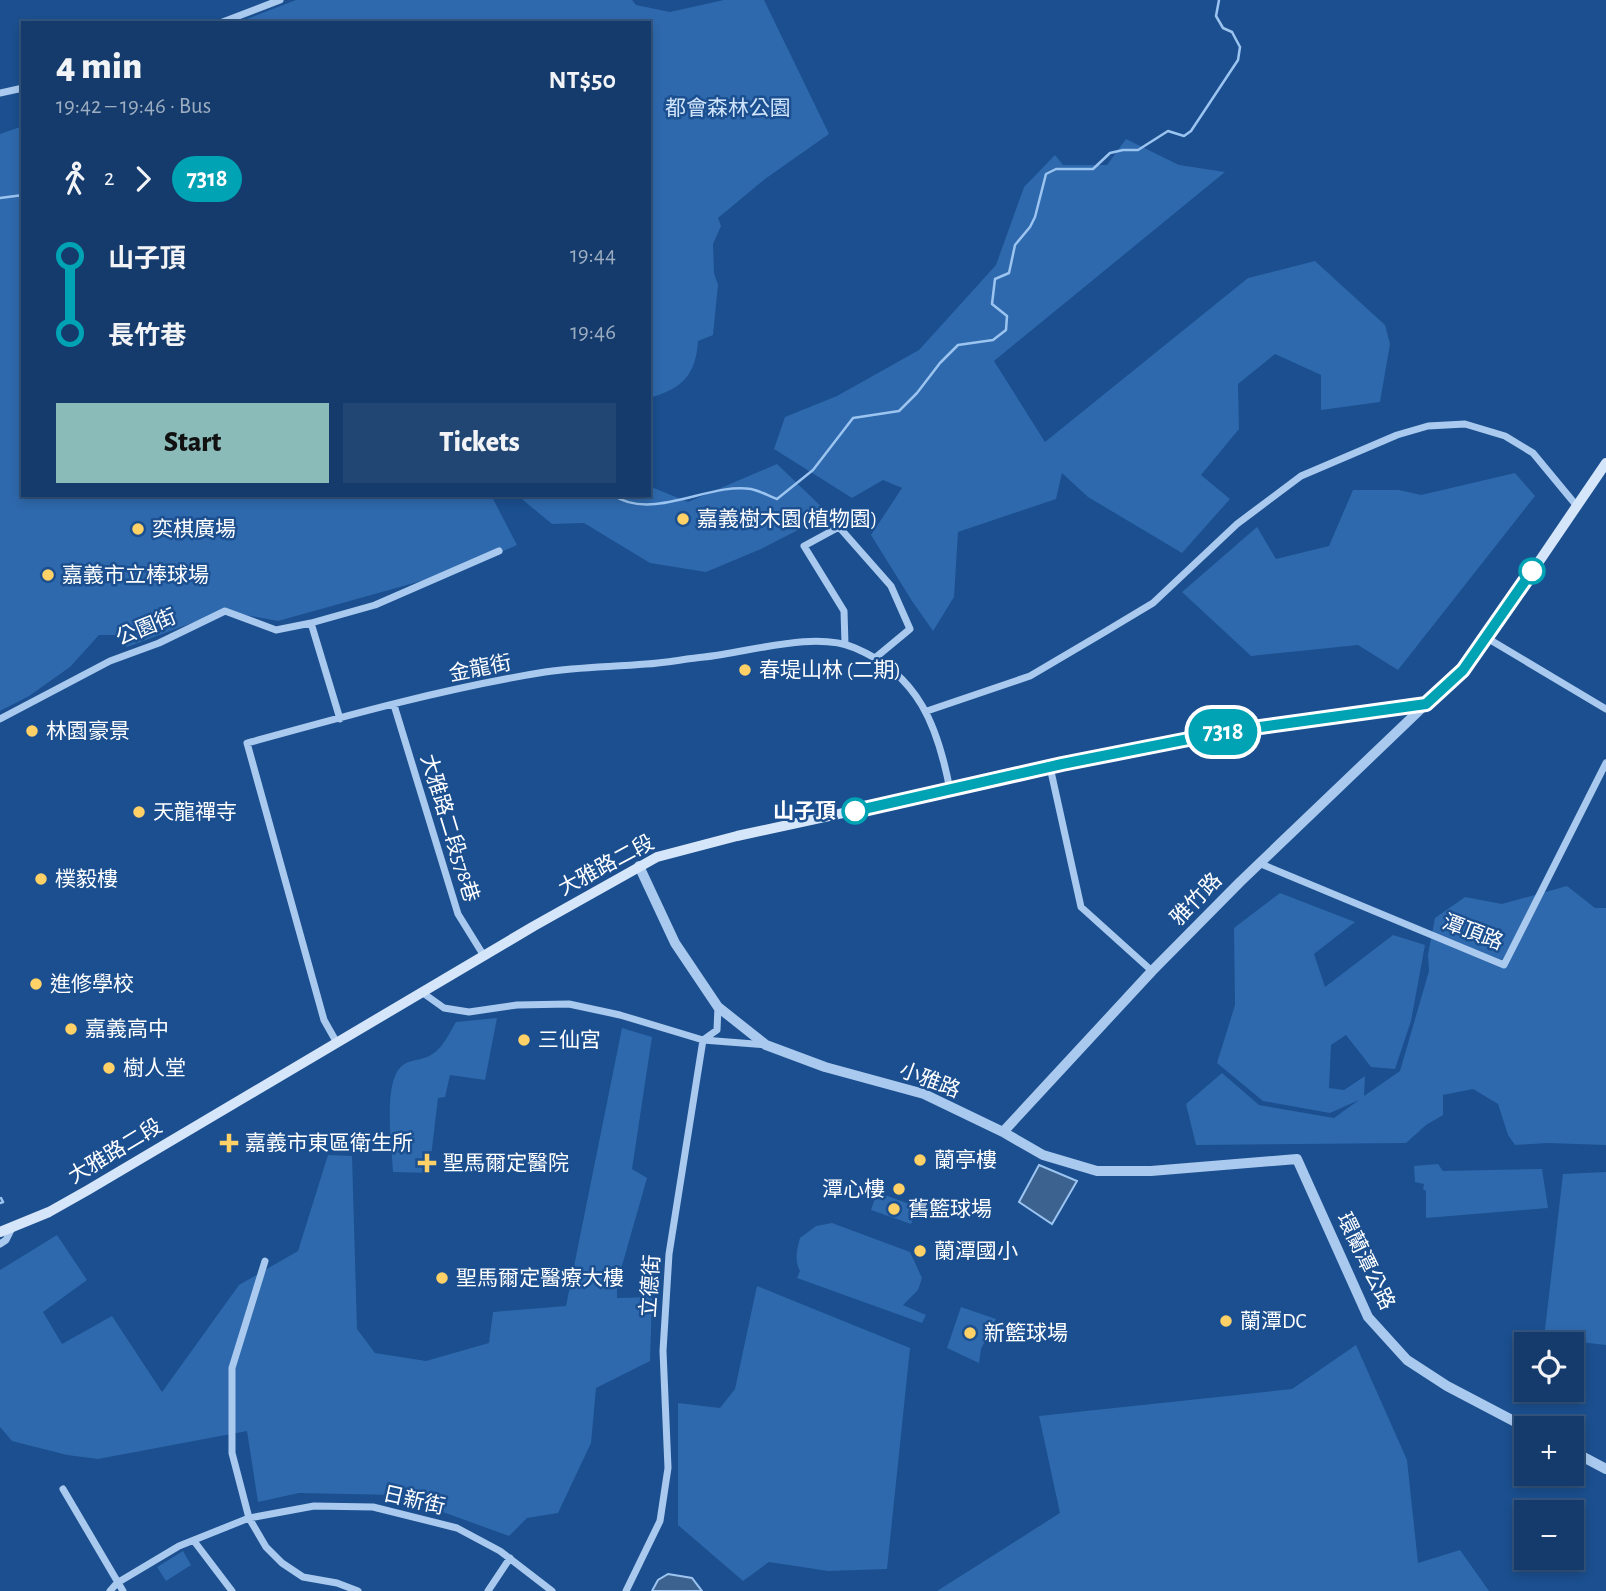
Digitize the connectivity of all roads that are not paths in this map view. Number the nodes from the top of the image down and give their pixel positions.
1 (280, 0) edge
2 (225, 21) edge
3 (21, 88) edge
4 (0, 93) edge
5 (1606, 463) edge
6 (1576, 505) junction
7 (499, 551) dead end
8 (312, 623) junction
9 (1487, 638) junction
10 (845, 644) junction
11 (874, 658) junction
12 (1426, 704) junction
13 (394, 705) junction
14 (1606, 709) edge
15 (927, 711) junction
16 (0, 719) edge
17 (340, 719) junction
18 (1606, 763) edge
19 (1050, 767) junction
20 (950, 790) junction
21 (1261, 864) junction
22 (639, 866) junction
23 (484, 956) junction
24 (1152, 971) junction
25 (423, 993) junction
26 (718, 1007) junction
27 (703, 1040) junction
28 (337, 1043) junction
29 (766, 1045) junction
30 (1003, 1132) junction
31 (1297, 1159) joint
32 (6, 1230) edge
33 (0, 1244) edge
34 (265, 1261) dead end
35 (1514, 1421) edge
36 (1584, 1457) edge
37 (1606, 1469) edge
38 (63, 1489) dead end
39 (249, 1518) junction
40 (194, 1541) junction
41 (510, 1558) junction
42 (117, 1583) junction
43 (110, 1591) edge
44 (123, 1591) edge
45 (232, 1591) edge
46 (358, 1591) edge
47 (488, 1591) edge
48 (552, 1591) edge
49 (626, 1591) edge

1 - 2 street
3 - 4 street
5 - 6 main road
6 - 9 main road
6 - 15 street
7 - 8 street, 公園街
8 - 16 street, 公園街
8 - 17 street
9 - 12 main road
9 - 14 street
10 - 11 street, 金龍街
10 - 11 street
10 - 13 street, 金龍街
11 - 15 street, 金龍街
12 - 19 main road, 大雅路二段
12 - 21 street, 雅竹路
13 - 17 street, 金龍街
13 - 23 street, 大雅路二段578巷
15 - 20 street, 金龍街
17 - 28 street, 金龍街
18 - 21 street, 潭頂路
19 - 20 main road, 大雅路二段
19 - 24 street
20 - 22 main road, 大雅路二段
21 - 24 street, 雅竹路
22 - 23 main road, 大雅路二段
22 - 26 street, 小雅路
23 - 25 main road, 大雅路二段
24 - 30 street, 雅竹路
25 - 27 street
25 - 28 main road, 大雅路二段
26 - 27 street, 立德街
26 - 29 street, 小雅路
27 - 29 street
27 - 49 street, 立德街
28 - 32 main road, 大雅路二段
29 - 30 street, 小雅路
30 - 31 street, 小雅路
31 - 35 street, 環蘭潭公路
32 - 33 street
34 - 39 street
36 - 37 street
38 - 42 street
39 - 40 street, 日新街
39 - 41 street, 日新街
39 - 46 street
40 - 42 street, 日新街
40 - 45 street
41 - 47 street
41 - 48 street, 日新街
42 - 43 street, 日新街
42 - 44 street

